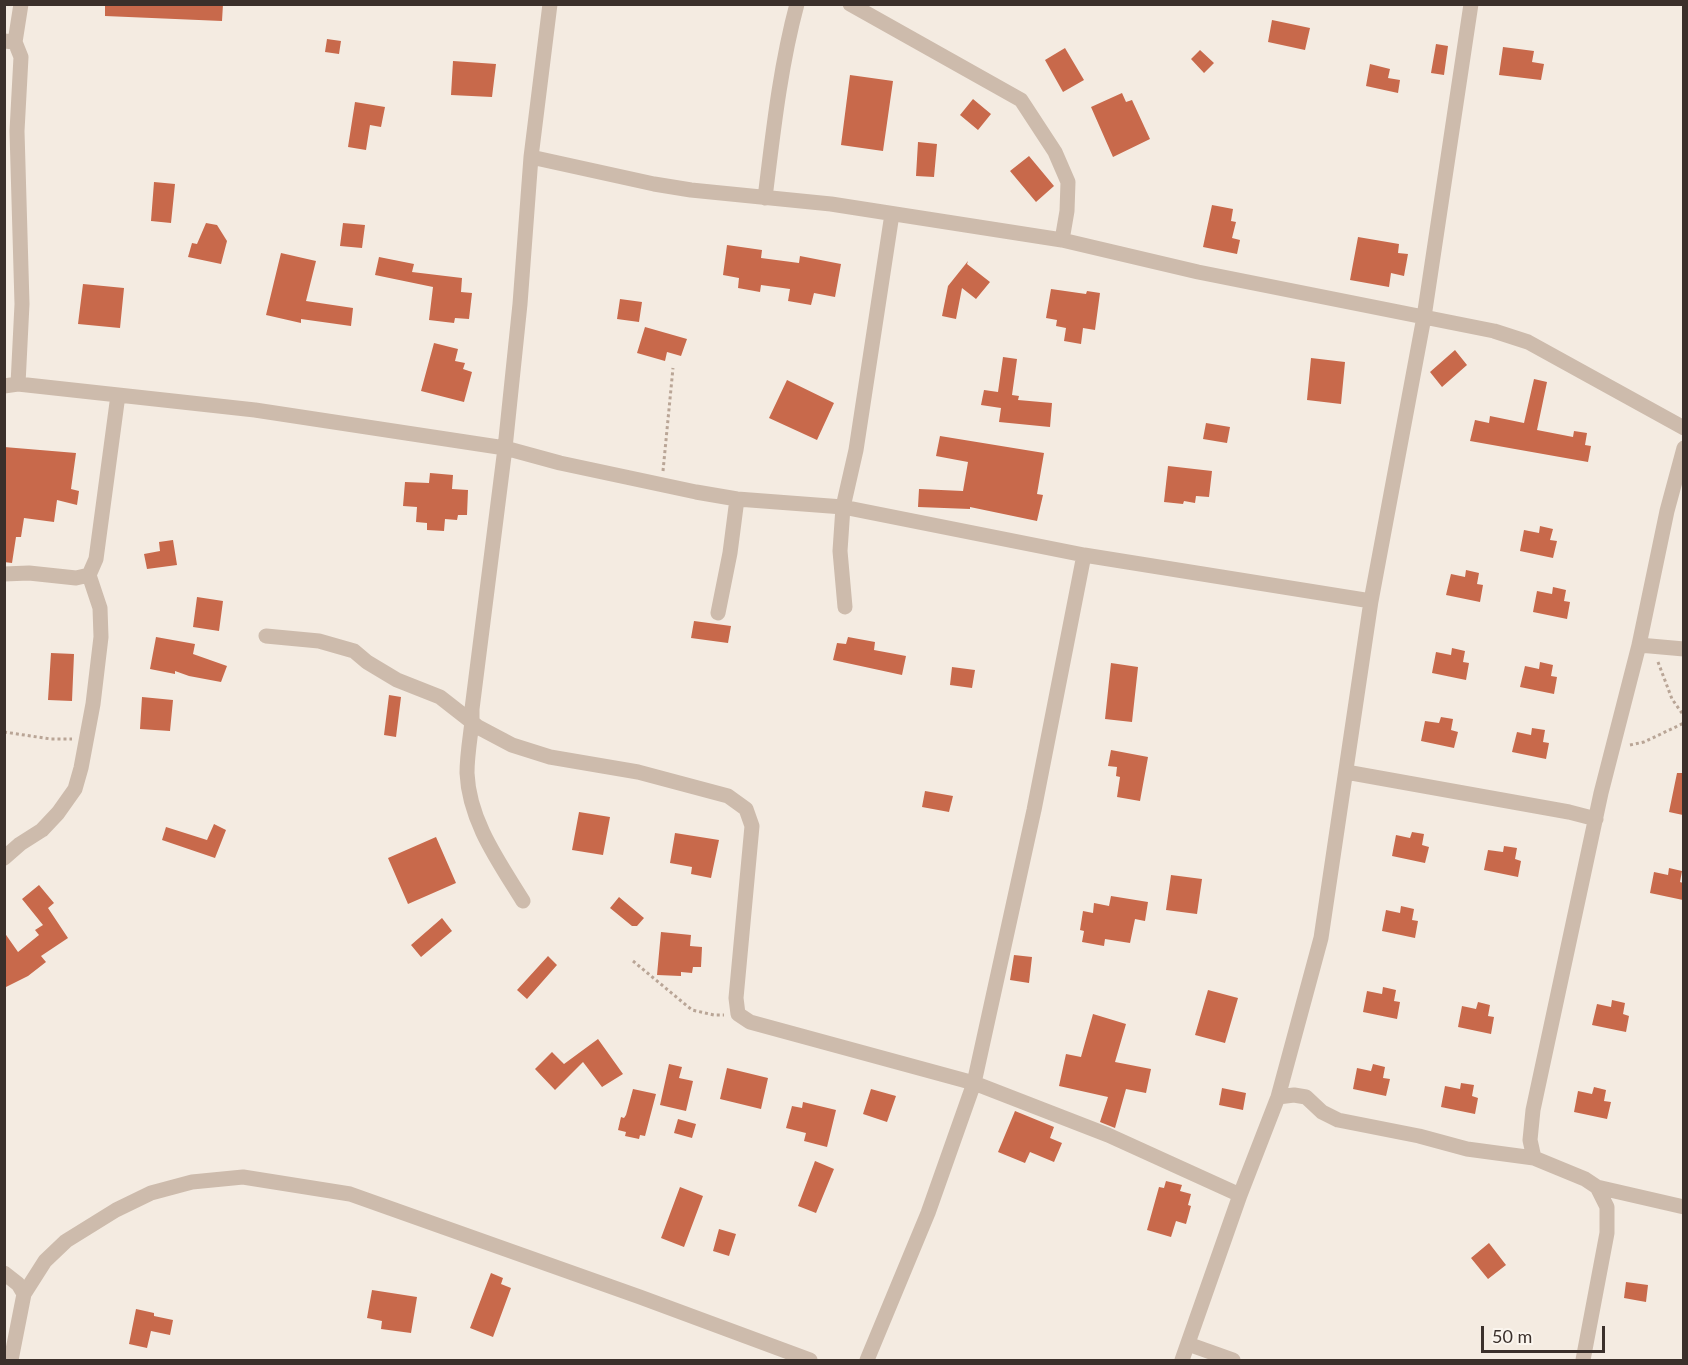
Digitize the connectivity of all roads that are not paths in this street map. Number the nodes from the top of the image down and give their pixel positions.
1 (21, 4) edge
2 (550, 4) edge
3 (797, 4) edge
4 (850, 4) edge
5 (1471, 4) edge
6 (10, 42) edge
7 (531, 156) junction
8 (765, 198) junction
9 (892, 214) junction
10 (1062, 240) junction
11 (1424, 317) junction
12 (11, 385) edge
13 (118, 395) junction
14 (1683, 428) edge
15 (505, 448) junction
16 (1683, 448) edge
17 (737, 499) junction
18 (843, 507) junction
19 (1084, 555) junction
20 (4, 574) edge
21 (89, 575) junction
22 (1371, 602) junction
23 (844, 607) dead end
24 (718, 613) dead end
25 (266, 636) dead end
26 (1645, 646) junction
27 (1683, 649) edge
28 (472, 722) junction
29 (1346, 772) junction
30 (1596, 819) junction
31 (4, 858) edge
32 (523, 901) dead end
33 (974, 1083) junction
34 (1278, 1097) junction
35 (1534, 1158) junction
36 (1597, 1187) junction
37 (1240, 1195) junction
38 (1683, 1207) edge
39 (4, 1274) edge
40 (24, 1294) junction
41 (1188, 1344) junction
42 (11, 1360) edge
43 (810, 1360) edge
44 (867, 1360) edge
45 (1182, 1360) edge
46 (1233, 1360) edge
47 (1583, 1360) edge

1 - 6 street
2 - 7 street
3 - 8 street
4 - 10 street
5 - 11 street
6 - 12 street
7 - 8 street
7 - 15 street
8 - 9 street
9 - 10 street
9 - 18 street
10 - 11 street
11 - 14 street
11 - 22 street
12 - 13 street
13 - 15 street
13 - 21 street
15 - 17 street
15 - 28 street
16 - 26 street
17 - 18 street
17 - 24 street
18 - 19 street
18 - 23 street
19 - 22 street
19 - 33 street
20 - 21 street
21 - 31 street
22 - 29 street
25 - 28 street
26 - 27 street
26 - 30 street
28 - 32 street
28 - 33 street
29 - 30 street
29 - 34 street
30 - 35 street
33 - 37 street
33 - 44 street
34 - 35 street
34 - 37 street
35 - 36 street
36 - 38 street
36 - 47 street
37 - 41 street
39 - 40 street
40 - 42 street
40 - 43 street
41 - 45 street
41 - 46 street

